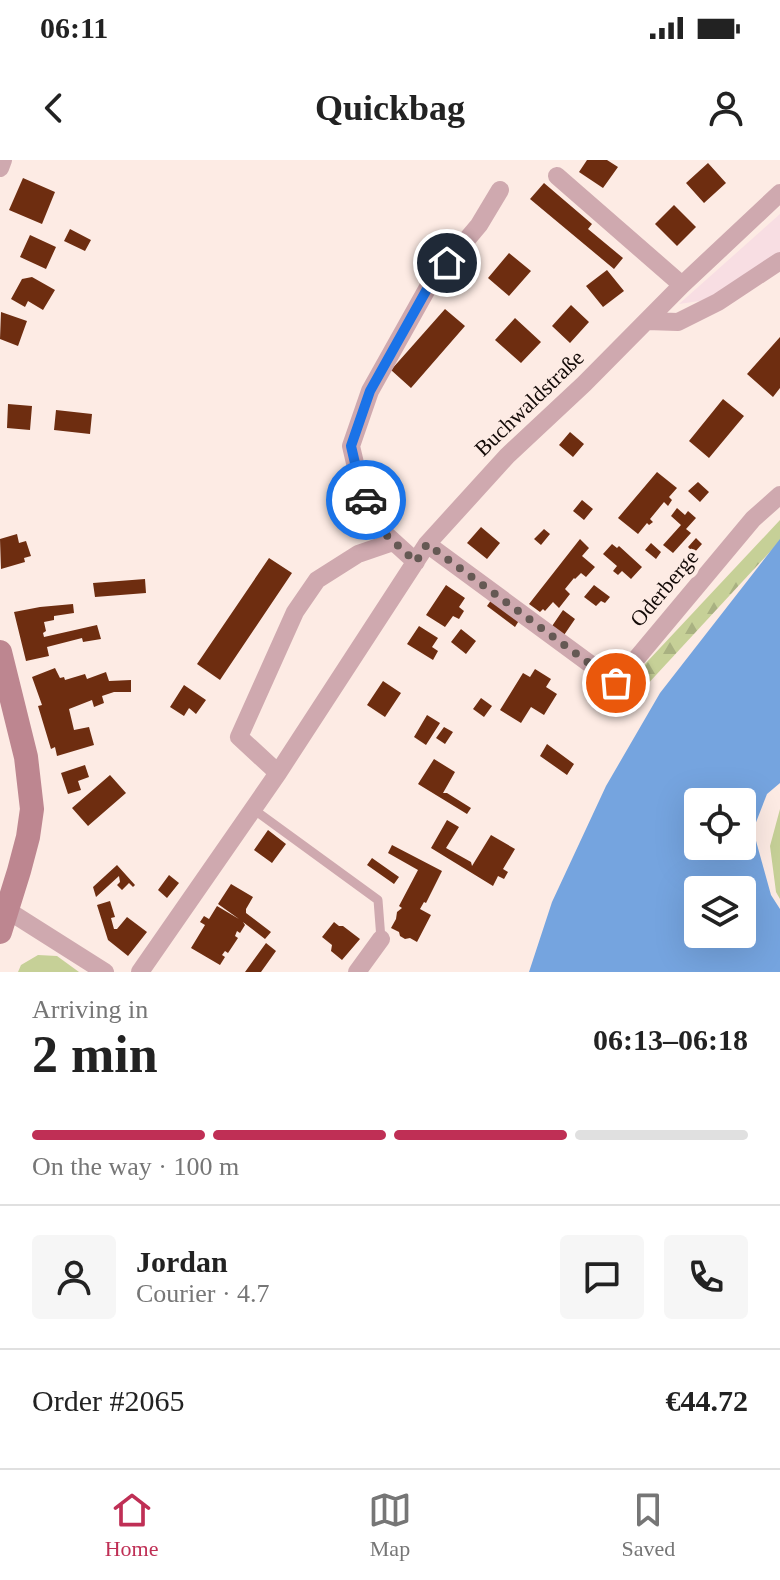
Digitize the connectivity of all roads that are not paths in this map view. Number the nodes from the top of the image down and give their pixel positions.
1 (3, 160) edge
2 (0, 168) edge
3 (557, 176) dead end
4 (500, 190) dead end
5 (780, 193) edge
6 (780, 261) edge
7 (682, 285) junction
8 (647, 321) junction
9 (780, 495) edge
10 (393, 542) junction
11 (427, 544) junction
12 (416, 562) junction
13 (0, 652) edge
14 (278, 773) junction
15 (253, 809) junction
16 (10, 869) edge
17 (4, 921) edge
18 (381, 939) joint
19 (105, 972) edge
20 (140, 972) edge
21 (357, 972) edge

1 - 2 street
3 - 7 street
4 - 10 street
5 - 7 street, Buchwaldstraße
6 - 8 street
7 - 8 street, Buchwaldstraße
8 - 11 street, Buchwaldstraße
9 - 11 street, Oderberge
10 - 12 street
10 - 14 street
11 - 12 street, Buchwaldstraße
12 - 14 street, Buchwaldstraße
13 - 16 main road
14 - 15 street, Buchwaldstraße
15 - 18 lane
15 - 20 street, Buchwaldstraße
16 - 17 main road
17 - 19 street
18 - 21 street

